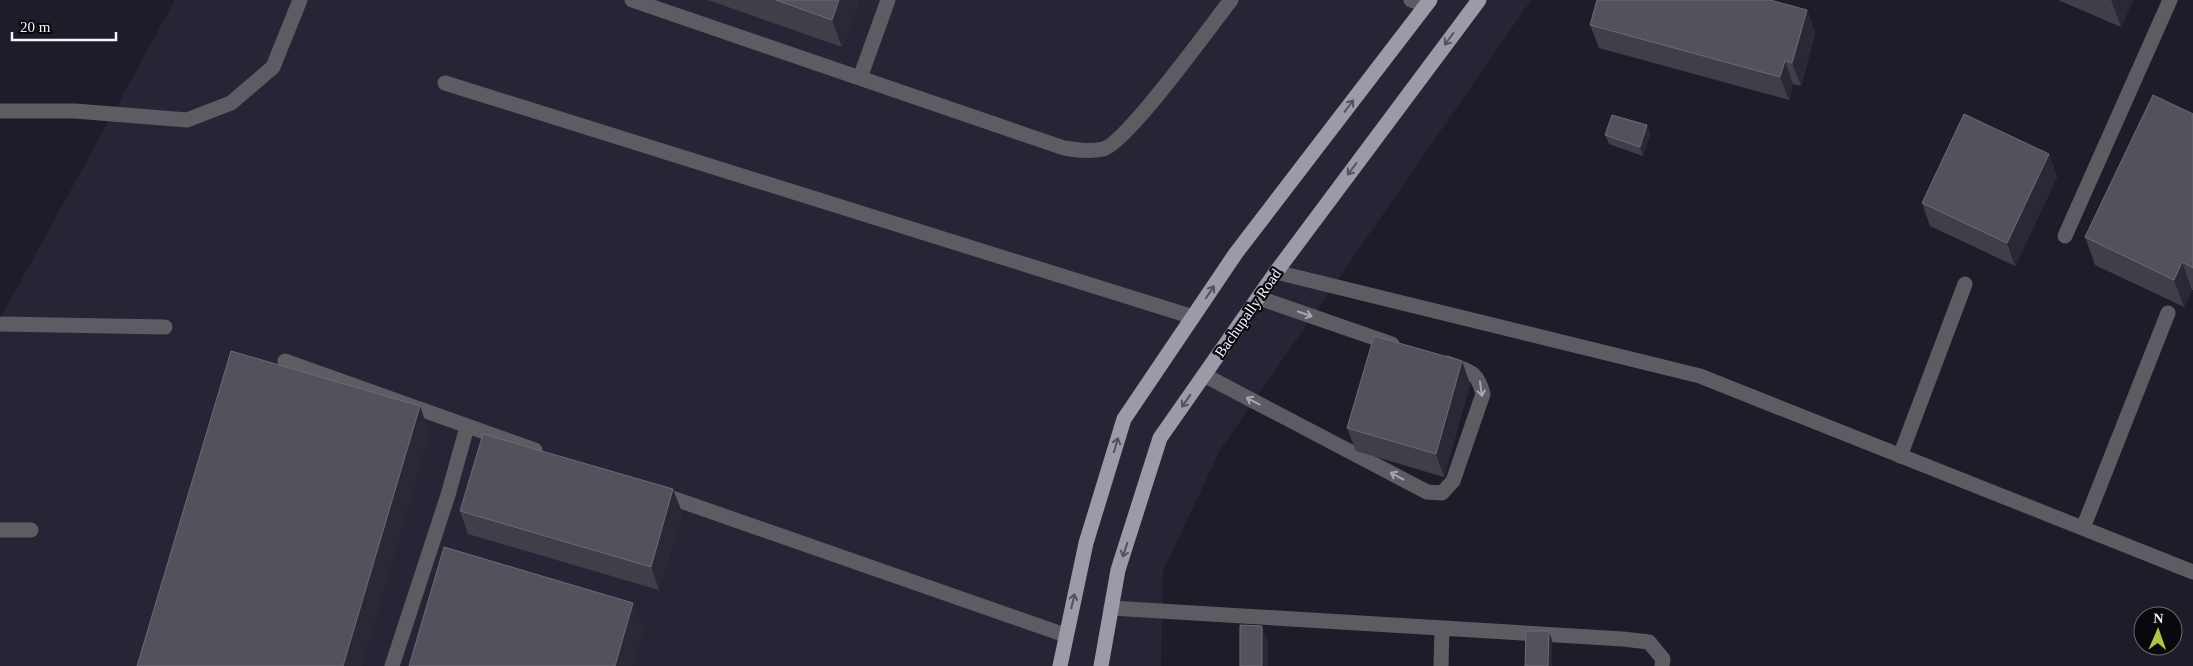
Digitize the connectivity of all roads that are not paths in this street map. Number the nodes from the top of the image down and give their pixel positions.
1 (300, 0) edge
2 (632, 0) edge
3 (888, 0) edge
4 (1230, 0) edge
5 (1410, 0) edge
6 (1478, 0) edge
7 (2170, 0) edge
8 (1428, 3) edge
9 (860, 78) junction
10 (445, 83) dead end
11 (0, 111) edge
12 (2065, 236) dead end
13 (1276, 272) junction
14 (1965, 284) dead end
15 (1259, 298) junction
16 (2168, 313) dead end
17 (1193, 317) junction
18 (0, 324) edge
19 (165, 327) dead end
20 (1408, 350) edge
21 (1436, 360) edge
22 (285, 361) dead end
23 (1204, 375) junction
24 (467, 427) junction
25 (551, 456) edge
26 (1900, 456) junction
27 (644, 488) edge
28 (2083, 528) junction
29 (0, 530) edge
30 (31, 530) dead end
31 (2193, 572) edge
32 (1111, 608) junction
33 (1442, 628) junction
34 (1065, 635) junction
35 (392, 666) edge
36 (1060, 666) edge
37 (1101, 666) edge
38 (1441, 666) edge
39 (1662, 666) edge

1 - 11 street
2 - 9 street
3 - 9 street
4 - 9 street
5 - 8 street
6 -> 13 main road, Bachupally Road
7 - 12 street
17 -> 8 main road
10 - 17 street
13 - 15 main road, Bachupally Road
13 - 26 street
14 - 26 street
15 -> 20 street
15 - 23 main road, Bachupally Road
16 - 28 street
34 -> 17 main road
18 - 19 street
21 -> 23 street
22 - 24 street
23 -> 32 main road, Bachupally Road
24 - 25 street
24 - 35 street
26 - 28 street
27 - 34 street
28 - 31 street
29 - 30 street
32 - 33 street
32 - 37 main road, Bachupally Road
33 - 38 street
33 - 39 street
34 - 36 main road

